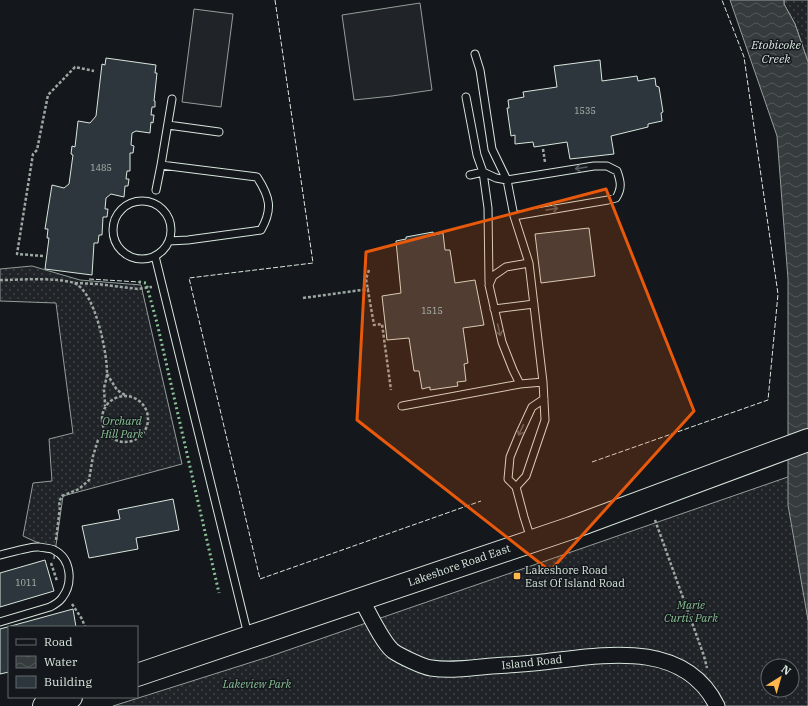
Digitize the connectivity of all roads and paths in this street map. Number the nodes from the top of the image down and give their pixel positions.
1 (474, 54) dead end
2 (94, 71) dead end
3 (466, 97) dead end
4 (172, 99) dead end
5 (168, 124) junction
6 (219, 132) dead end
7 (161, 165) junction
8 (483, 172) junction
9 (470, 175) dead end
10 (507, 180) junction
11 (156, 190) dead end
12 (514, 216) junction
13 (169, 241) junction
14 (43, 256) dead end
15 (155, 256) junction
16 (529, 264) junction
17 (369, 270) dead end
18 (0, 280) edge
19 (75, 284) junction
20 (489, 285) junction
21 (162, 286) junction
22 (369, 289) junction
23 (303, 298) dead end
24 (534, 304) junction
25 (494, 309) junction
26 (107, 373) junction
27 (543, 382) junction
28 (520, 384) junction
29 (391, 390) dead end
30 (126, 395) junction
31 (544, 399) junction
32 (105, 406) junction
33 (402, 406) dead end
34 (106, 433) junction
35 (808, 440) edge
36 (516, 487) junction
37 (655, 520) dead end
38 (531, 541) junction
39 (54, 550) junction
40 (0, 555) edge
41 (361, 599) junction
42 (0, 622) edge
43 (249, 637) junction
44 (138, 675) edge
45 (706, 688) junction
46 (68, 698) edge
47 (44, 706) edge
48 (717, 706) edge

1 - 10 lane
2 - 14 path
3 - 8 lane
4 - 5 lane
5 - 6 lane
5 - 7 lane
7 - 11 lane
7 - 13 lane
8 - 9 lane
8 - 10 lane
8 - 20 lane
10 - 12 lane
12 -> 10 lane
12 - 16 lane
13 - 15 lane
13 - 15 lane
15 - 21 lane
16 - 20 lane
16 - 24 lane
17 - 22 path
18 - 19 path
19 - 21 path
19 - 26 path
20 - 25 lane
21 - 43 lane
22 - 23 path
22 - 29 path
24 - 25 lane
24 - 27 lane
25 -> 28 lane
26 - 30 path
26 - 32 path
27 - 28 lane
27 - 31 lane
28 - 33 lane
30 - 32 path
30 - 34 path
31 - 36 lane
31 -> 36 lane
32 - 34 path
34 - 39 path
35 - 38 main road, Lakeshore Road East
36 - 38 lane
37 - 45 path
38 - 41 main road, Lakeshore Road East
39 - 40 lane
39 - 42 lane
41 - 43 main road, Lakeshore Road East
41 - 45 street, Island Road
43 - 44 main road, Lakeshore Road East
45 - 48 street, Island Road
46 - 47 main road

